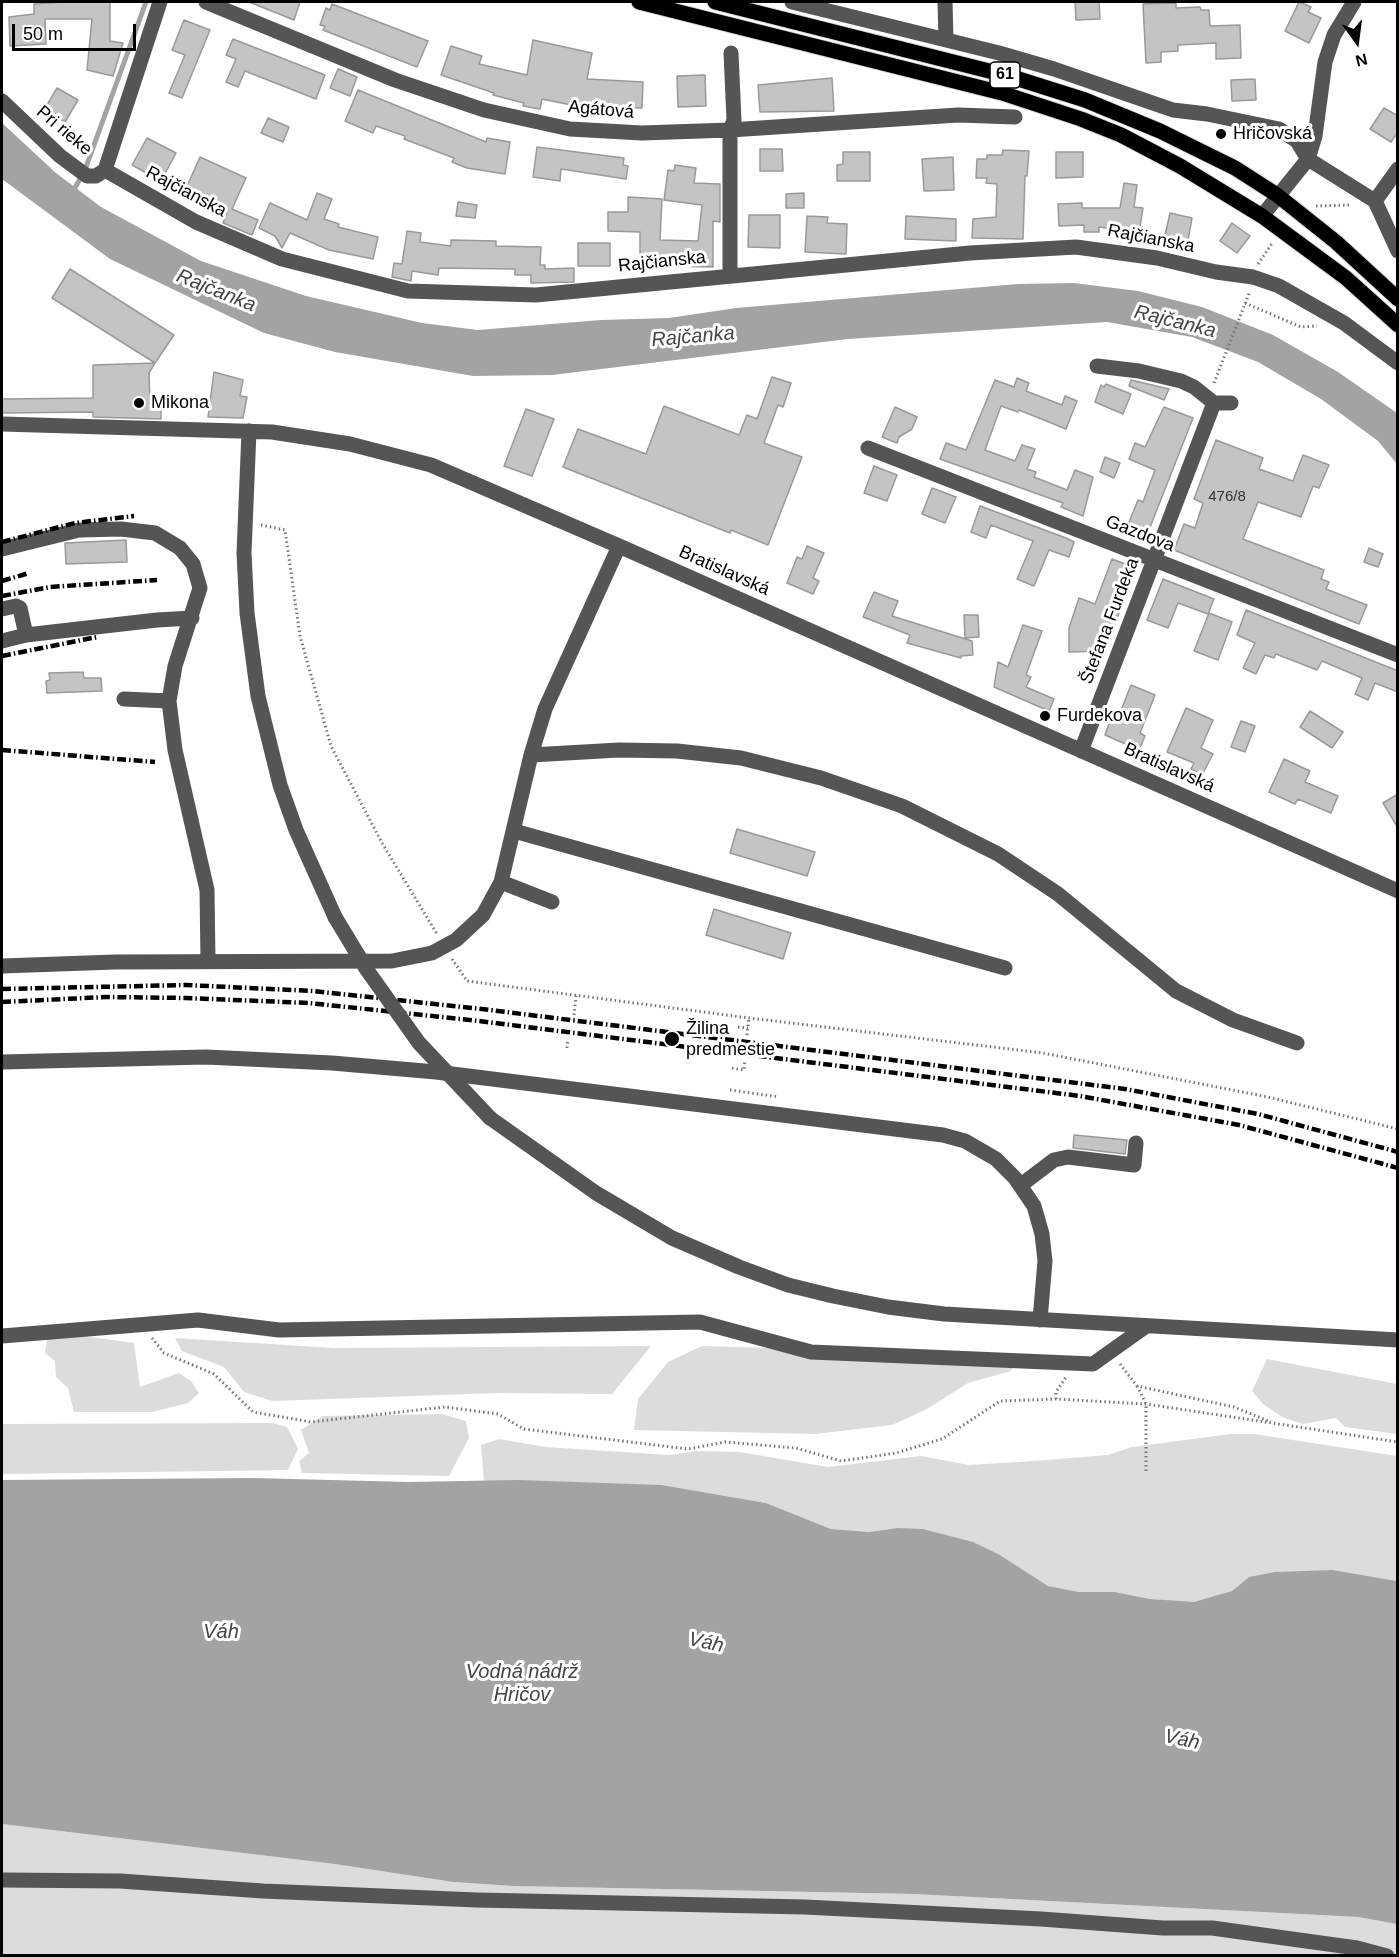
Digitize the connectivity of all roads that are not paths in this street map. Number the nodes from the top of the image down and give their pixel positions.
1 (160, 2) edge
2 (206, 2) edge
3 (639, 2) edge
4 (715, 2) edge
5 (792, 2) edge
6 (945, 2) edge
7 (1354, 2) edge
8 (946, 39) junction
9 (731, 53) dead end
10 (2, 101) edge
11 (1015, 117) dead end
12 (730, 130) junction
13 (1308, 159) junction
14 (1398, 169) edge
15 (105, 170) junction
16 (1277, 195) junction
17 (1375, 201) junction
18 (1262, 216) junction
19 (1398, 251) edge
20 (730, 275) junction
21 (1398, 299) edge
22 (1398, 325) edge
23 (1398, 363) edge
24 (1097, 366) dead end
25 (1214, 403) junction
26 (1231, 403) dead end
27 (2, 424) edge
28 (249, 431) junction
29 (868, 448) dead end
30 (619, 546) junction
31 (2, 549) edge
32 (1154, 561) junction
33 (2, 609) edge
34 (192, 618) junction
35 (26, 635) junction
36 (2, 641) edge
37 (1398, 655) edge
38 (124, 699) dead end
39 (169, 701) junction
40 (1081, 751) junction
41 (531, 755) junction
42 (514, 831) junction
43 (501, 882) junction
44 (1398, 891) edge
45 (552, 902) dead end
46 (208, 961) junction
47 (2, 966) edge
48 (1005, 968) dead end
49 (1297, 1043) dead end
50 (2, 1062) edge
51 (1136, 1143) dead end
52 (1021, 1185) junction
53 (1040, 1320) junction
54 (1145, 1327) junction
55 (2, 1336) edge
56 (1398, 1340) edge
57 (2, 1880) edge
58 (1387, 1956) edge

1 - 15 street
2 - 12 street, Agátová
3 - 18 main road, 61
4 - 16 main road, 61
5 - 8 street
6 - 8 street
7 - 13 street
8 - 13 street
9 - 12 street
10 - 15 street, Pri rieke
11 - 12 street, Agátová
12 - 20 street
13 - 16 street
13 - 17 street
14 - 17 street
15 - 20 street, Rajčianska
16 - 18 street
16 - 21 main road, 61
17 - 19 street
18 - 22 main road, 61
20 - 23 street, Rajčianska
24 - 25 street
25 - 26 street
25 - 32 street, Štefana Furdeka
27 - 28 street, Bratislavská
28 - 30 street, Bratislavská
28 - 53 street, bridge
29 - 32 street, Gazdova
30 - 40 street, Bratislavská
30 - 41 street
31 - 34 street
32 - 37 street, Gazdova
32 - 40 street, Štefana Furdeka
33 - 35 street
34 - 35 street
34 - 39 street
35 - 36 street
38 - 39 street
39 - 46 street
40 - 44 street, Bratislavská
41 - 42 street
41 - 49 street
42 - 43 street
42 - 48 street
43 - 45 street
43 - 46 street
46 - 47 street
50 - 52 street
51 - 52 street
52 - 53 street
53 - 54 street
54 - 55 street
54 - 56 street
57 - 58 street

